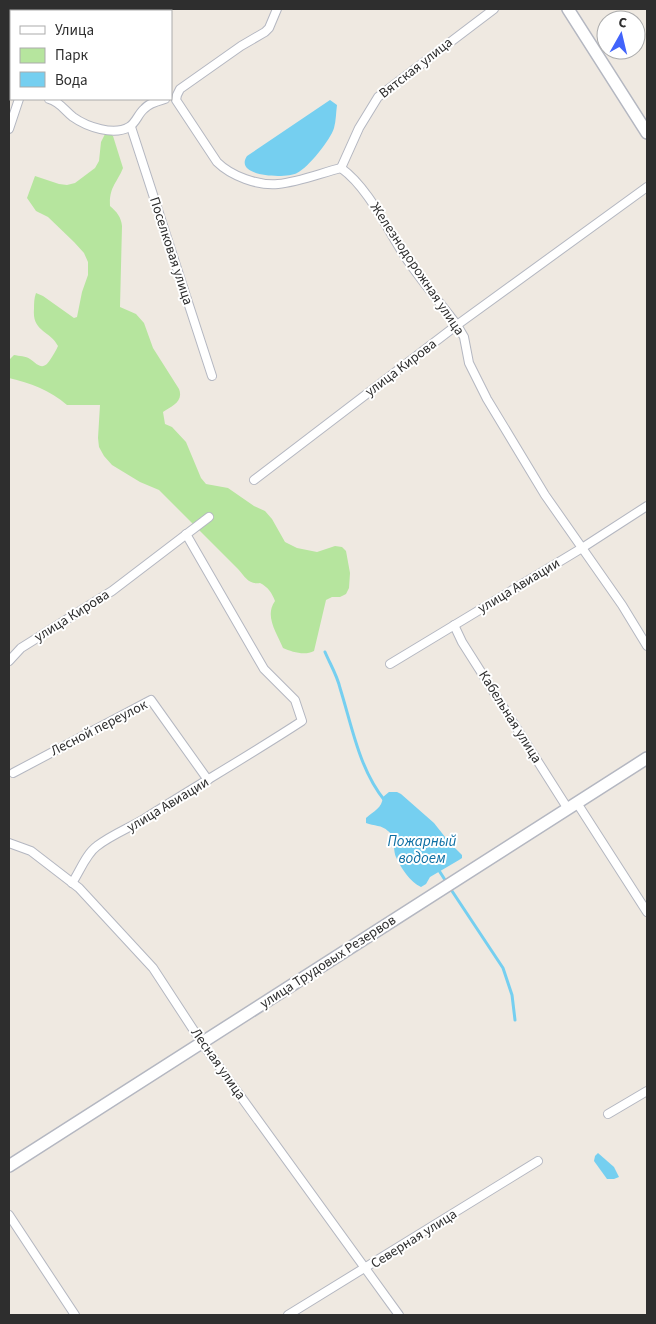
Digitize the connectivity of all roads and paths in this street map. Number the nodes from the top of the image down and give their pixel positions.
1 (277, 9) edge
2 (494, 9) edge
3 (568, 9) edge
4 (174, 96) edge
5 (19, 100) edge
6 (55, 100) edge
7 (162, 100) edge
8 (131, 126) junction
9 (9, 129) edge
10 (647, 133) edge
11 (341, 168) junction
12 (647, 187) edge
13 (457, 325) junction
14 (212, 376) dead end
15 (254, 480) dead end
16 (647, 506) edge
17 (209, 517) dead end
18 (186, 534) junction
19 (582, 548) junction
20 (454, 625) junction
21 (647, 646) edge
22 (9, 660) edge
23 (390, 664) dead end
24 (647, 758) edge
25 (12, 772) dead end
26 (208, 780) junction
27 (573, 806) junction
28 (9, 843) edge
29 (72, 883) junction
30 (647, 912) edge
31 (202, 1043) junction
32 (647, 1091) edge
33 (608, 1114) dead end
34 (538, 1161) dead end
35 (9, 1166) edge
36 (9, 1215) edge
37 (366, 1268) junction
38 (75, 1315) edge
39 (288, 1315) edge
40 (399, 1315) edge

1 - 4 street
2 - 11 street, Вятская улица
3 - 10 main road
4 - 11 street
5 - 9 street
6 - 8 street
7 - 8 street
8 - 14 street, Поселковая улица
11 - 13 street, Железнодорожная улица
12 - 13 street, улица Кирова
13 - 15 street, улица Кирова
13 - 19 street, Железнодорожная улица
16 - 19 street, улица Авиации
17 - 18 street, улица Кирова
18 - 22 street, улица Кирова
18 - 26 street, улица Авиации
19 - 20 street, улица Авиации
19 - 21 street, Железнодорожная улица
20 - 23 street, улица Авиации
20 - 27 street, Кабельная улица
24 - 27 main road, улица Трудовых Резервов
25 - 26 street, Лесной переулок
26 - 29 street, улица Авиации
27 - 30 street, Кабельная улица
27 - 31 main road, улица Трудовых Резервов
28 - 29 street, Лесная улица
29 - 31 street, Лесная улица
31 - 35 main road, улица Трудовых Резервов
31 - 37 street, Лесная улица
32 - 33 street
34 - 37 street, Северная улица
36 - 38 street
37 - 39 street, Северная улица
37 - 40 street, Лесная улица

